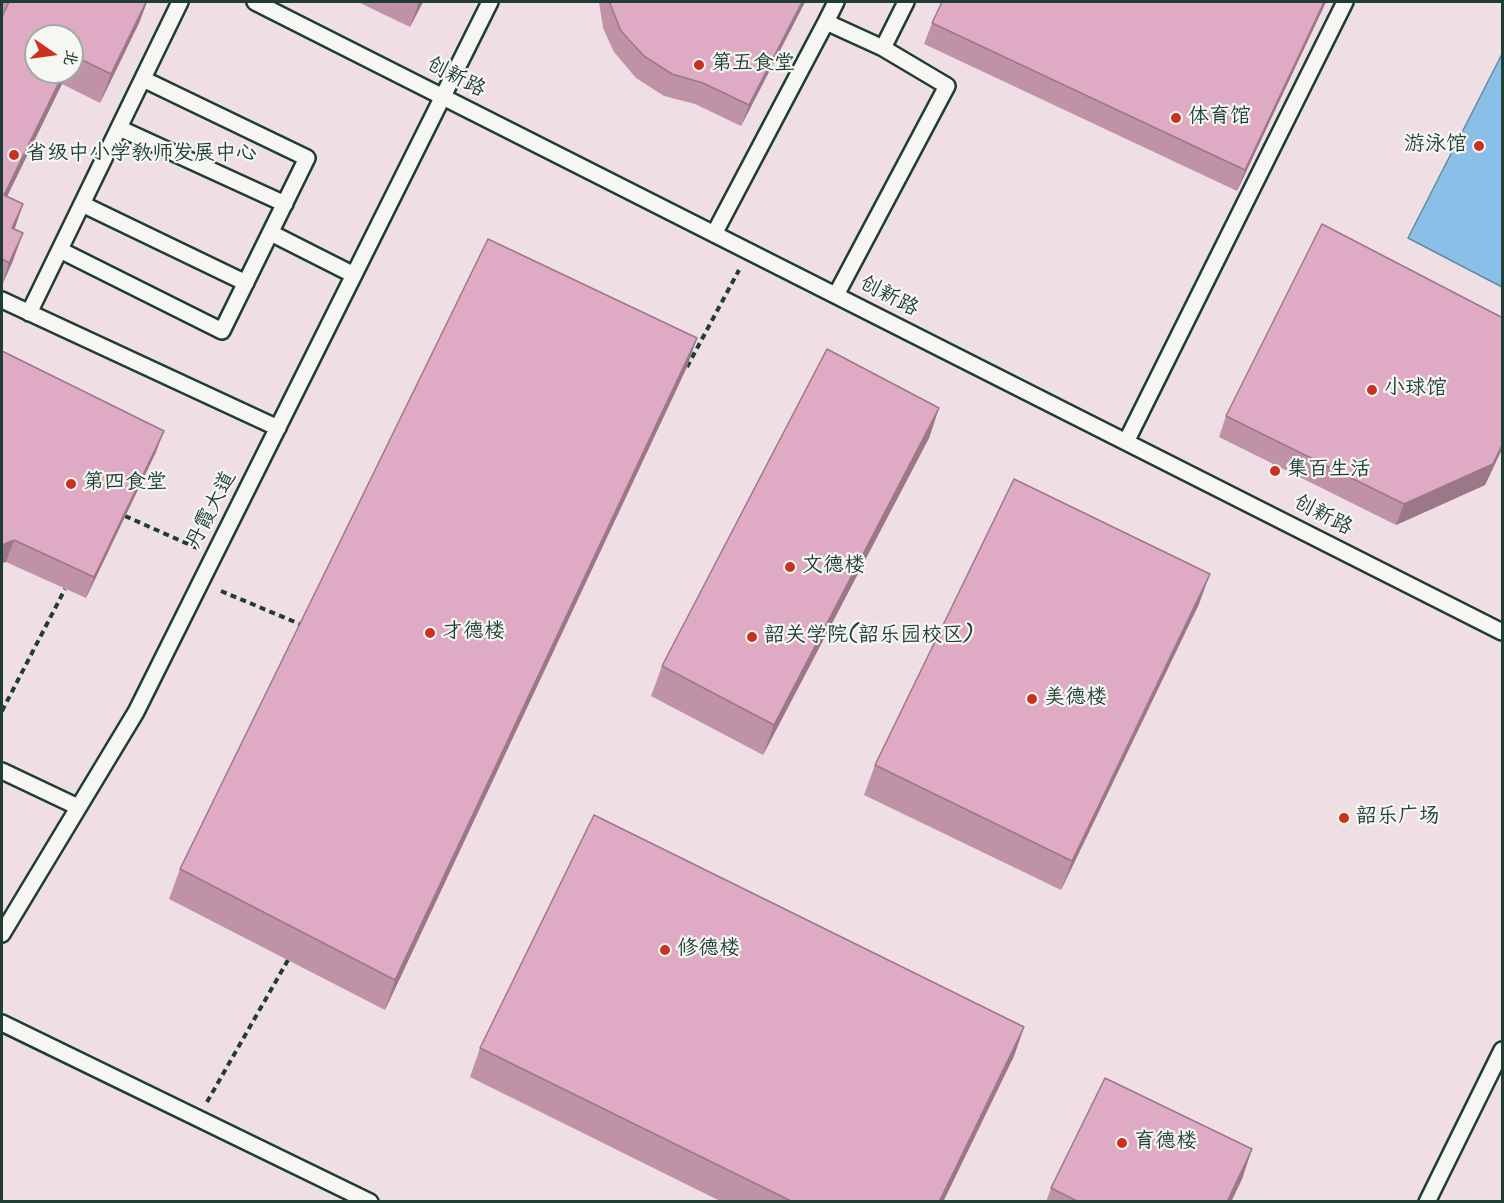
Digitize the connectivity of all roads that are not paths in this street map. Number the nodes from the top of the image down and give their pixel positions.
1 (180, 2) edge
2 (255, 2) edge
3 (490, 2) edge
4 (836, 2) edge
5 (906, 2) edge
6 (1345, 2) edge
7 (826, 22) junction
8 (883, 48) junction
9 (142, 80) junction
10 (444, 97) junction
11 (119, 128) junction
12 (82, 204) junction
13 (285, 204) junction
14 (271, 233) junction
15 (714, 234) junction
16 (60, 250) junction
17 (354, 275) junction
18 (246, 282) junction
19 (836, 295) junction
20 (2, 300) edge
21 (29, 313) junction
22 (278, 428) junction
23 (1126, 441) junction
24 (1503, 632) edge
25 (2, 771) edge
26 (78, 807) junction
27 (2, 934) edge
28 (2, 1023) edge
29 (1503, 1050) edge
30 (370, 1202) edge
31 (1427, 1202) edge

1 - 9 lane
2 - 10 lane, 创新路
3 - 10 lane, 丹霞大道
4 - 7 lane
5 - 8 lane
6 - 23 lane
7 - 8 lane
7 - 15 lane
8 - 19 lane
9 - 11 lane
9 - 13 lane
10 - 15 lane, 创新路
10 - 17 lane, 丹霞大道
11 - 12 lane
11 - 13 lane
12 - 16 lane
12 - 18 lane
13 - 14 lane
14 - 17 lane
14 - 18 lane
15 - 19 lane, 创新路
16 - 18 lane
16 - 21 lane
17 - 22 lane, 丹霞大道
19 - 23 lane, 创新路
20 - 21 lane
21 - 22 lane
22 - 26 lane, 丹霞大道
23 - 24 lane, 创新路
25 - 26 lane
26 - 27 lane, 丹霞大道
28 - 30 lane
29 - 31 lane

